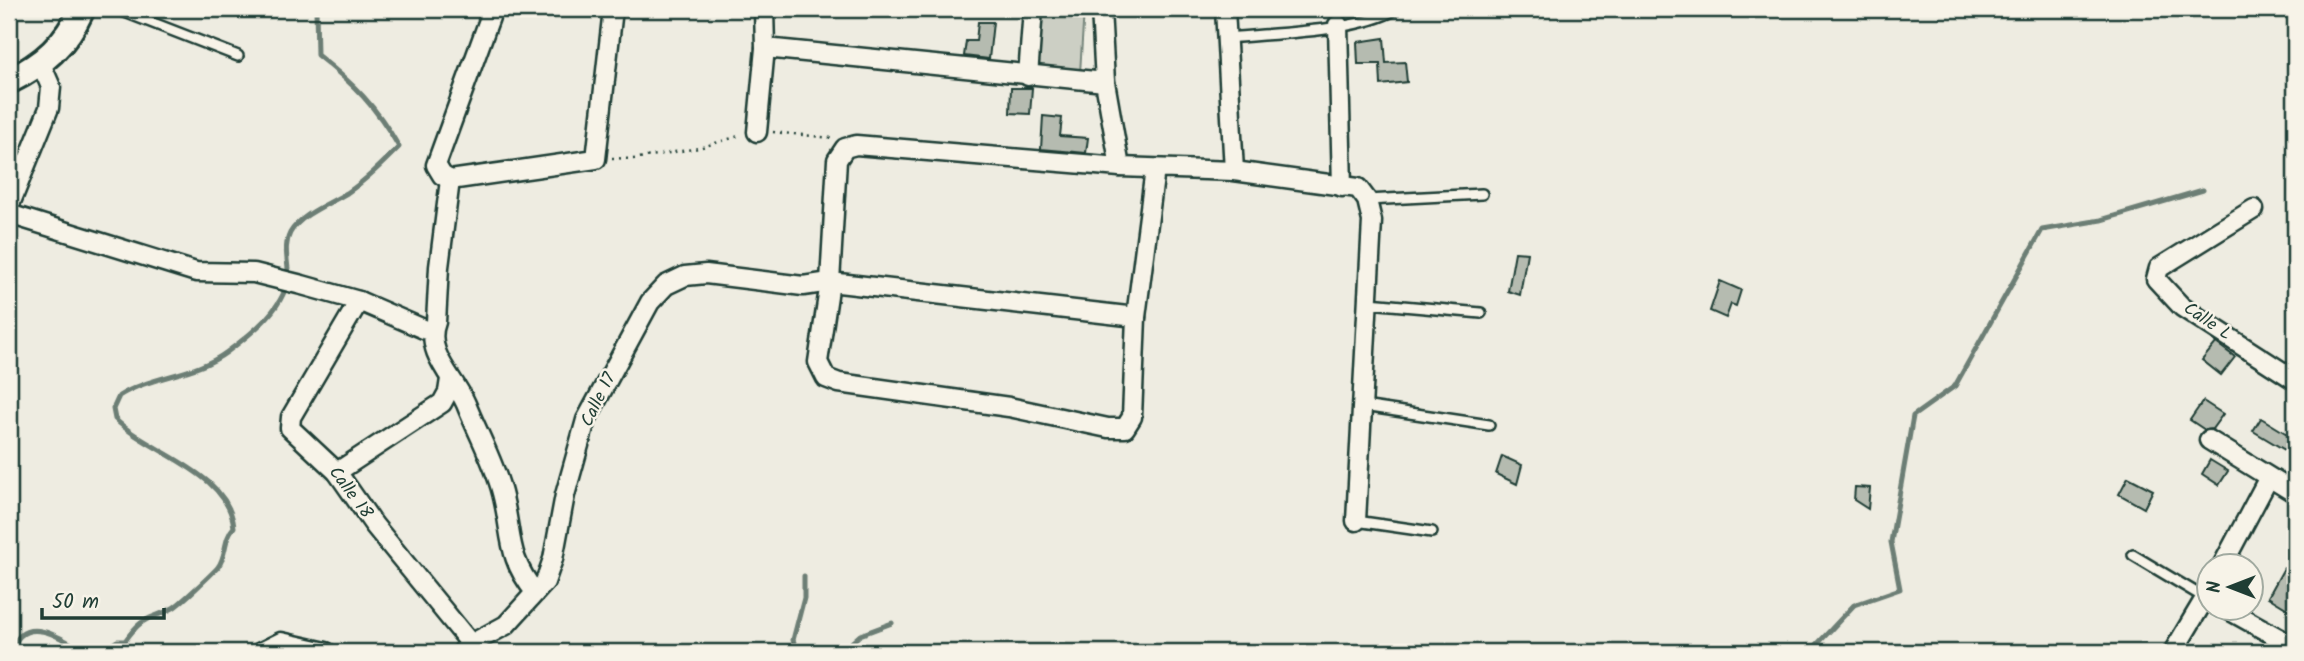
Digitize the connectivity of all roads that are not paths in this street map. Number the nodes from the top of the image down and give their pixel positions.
1 (82, 9) edge
2 (117, 9) edge
3 (493, 9) edge
4 (613, 9) edge
5 (764, 9) edge
6 (1033, 9) edge
7 (1101, 9) edge
8 (1225, 9) edge
9 (1396, 9) edge
10 (1338, 25) junction
11 (1228, 38) junction
12 (765, 48) junction
13 (238, 56) dead end
14 (41, 64) junction
15 (1028, 76) junction
16 (9, 81) edge
17 (1105, 82) junction
18 (757, 132) road end
19 (1120, 167) junction
20 (1155, 169) junction
21 (1234, 171) junction
22 (450, 180) junction
23 (1342, 187) junction
24 (1482, 194) dead end
25 (1367, 200) junction
26 (9, 207) edge
27 (2253, 209) dead end
28 (9, 214) edge
29 (830, 282) junction
30 (359, 301) junction
31 (1369, 303) junction
32 (1480, 313) dead end
33 (1136, 317) junction
34 (433, 330) junction
35 (450, 379) junction
36 (2295, 380) edge
37 (1363, 406) junction
38 (1489, 425) dead end
39 (2209, 440) dead end
40 (337, 472) junction
41 (2268, 479) junction
42 (2295, 493) edge
43 (1356, 521) joint
44 (1432, 532) dead end
45 (2229, 552) edge
46 (2133, 555) dead end
47 (2196, 589) edge
48 (535, 592) junction
49 (2196, 615) edge
50 (2250, 622) edge
51 (2295, 647) edge
52 (466, 648) edge
53 (261, 652) edge
54 (326, 652) edge
55 (2173, 652) edge

1 - 14 main road
2 - 13 lane
3 - 22 street
4 - 22 street
5 - 12 street
6 - 15 street
7 - 17 street
8 - 11 street
9 - 10 lane
10 - 11 lane
10 - 23 street
11 - 21 street
12 - 15 street
12 - 18 street
14 - 16 main road
14 - 26 street
15 - 17 street
17 - 19 street
19 - 20 street
19 - 29 street
20 - 21 street
20 - 33 street
21 - 23 street
22 - 34 street
23 - 25 street
24 - 25 lane
25 - 31 street
27 - 36 street, Calle L
28 - 30 street
29 - 33 street, Calle 17
29 - 33 street
29 - 48 street, Calle 17
30 - 34 street
30 - 40 street, Calle 18
31 - 32 lane
31 - 37 street
34 - 35 street
35 - 40 street
35 - 48 street
37 - 38 lane
37 - 43 street
39 - 41 street
40 - 52 street, Calle 18
41 - 42 street
41 - 45 street
43 - 44 lane
46 - 47 lane
48 - 52 street, Calle 17
49 - 55 street
50 - 51 street
53 - 54 street

